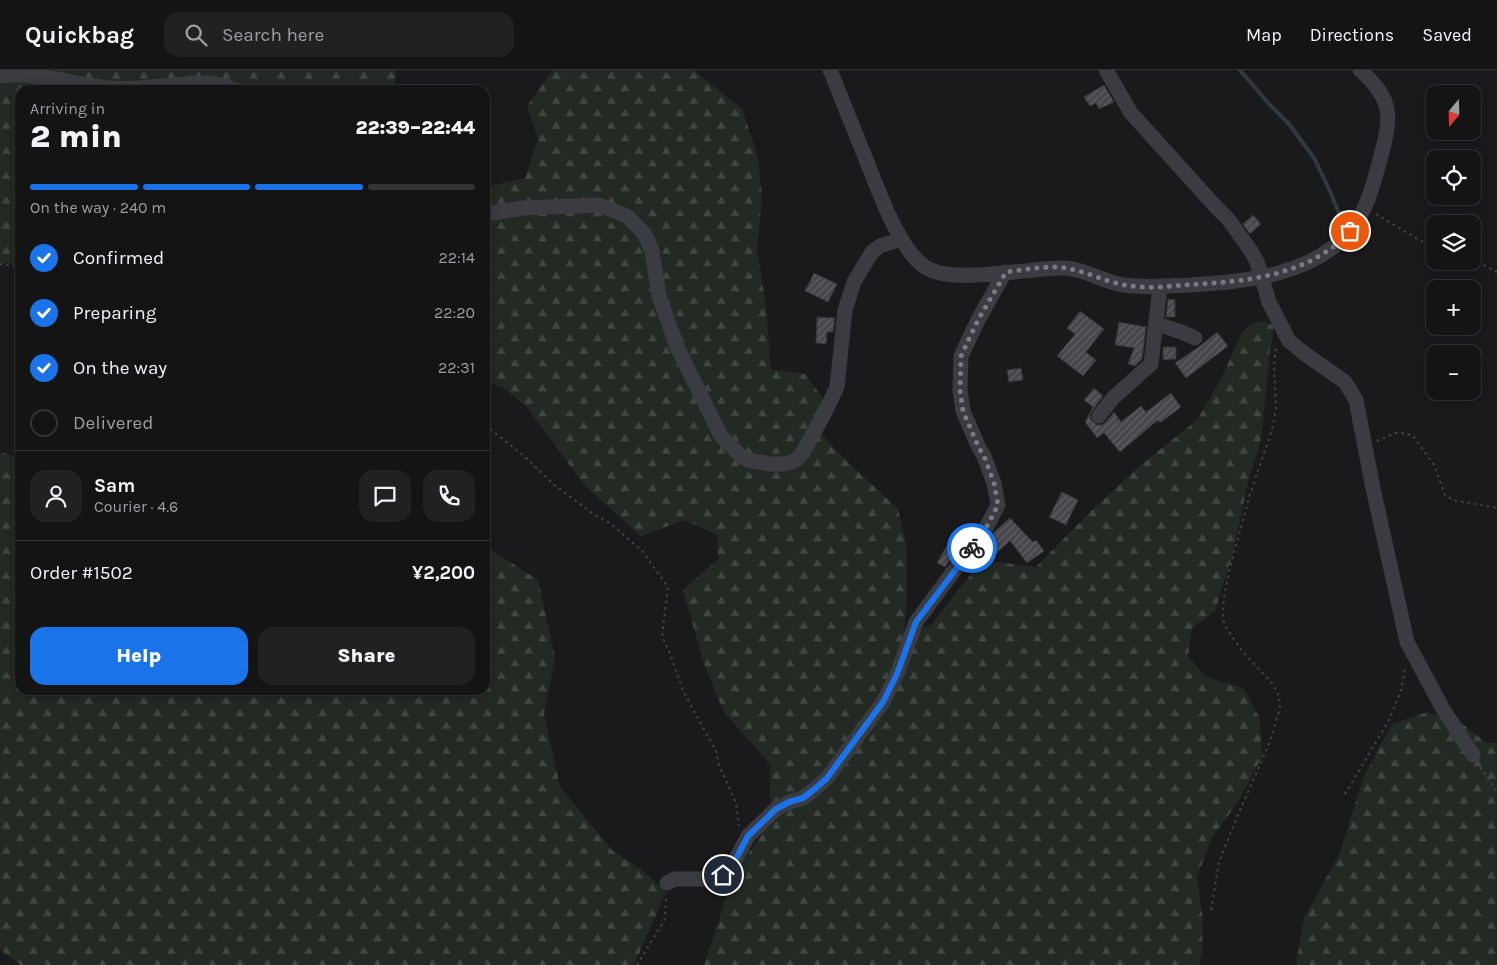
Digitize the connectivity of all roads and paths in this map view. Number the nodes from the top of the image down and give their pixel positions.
1 (830, 70) edge
2 (1106, 70) edge
3 (1360, 70) edge
4 (0, 76) edge
5 (94, 85) edge
6 (182, 85) edge
7 (219, 85) edge
8 (1365, 206) junction
9 (490, 213) edge
10 (901, 239) junction
11 (1426, 243) edge
12 (0, 264) edge
13 (1481, 264) edge
14 (15, 266) edge
15 (1006, 272) junction
16 (1497, 272) edge
17 (1262, 277) junction
18 (1160, 287) junction
19 (1156, 324) junction
20 (1283, 332) junction
21 (1195, 338) dead end
22 (1099, 416) dead end
23 (490, 429) edge
24 (1364, 443) junction
25 (1497, 508) edge
26 (1409, 646) junction
27 (1473, 755) joint
28 (1497, 792) edge
29 (1345, 794) dead end
30 (742, 846) junction
31 (667, 883) joint
32 (1211, 910) dead end
33 (637, 965) edge

1 - 10 street
2 - 17 street
3 - 8 street
4 - 5 street
6 - 7 street
8 - 11 path
8 - 17 street
9 - 10 street
10 - 15 street
12 - 14 path
13 - 16 path
15 - 18 street
15 - 30 street
17 - 18 street
17 - 20 street
18 - 19 street
19 - 21 street
19 - 22 street
20 - 24 street
20 - 32 path
23 - 30 path
24 - 25 path
24 - 26 street
26 - 27 street
26 - 29 path
27 - 28 path
30 - 31 street
31 - 33 path

